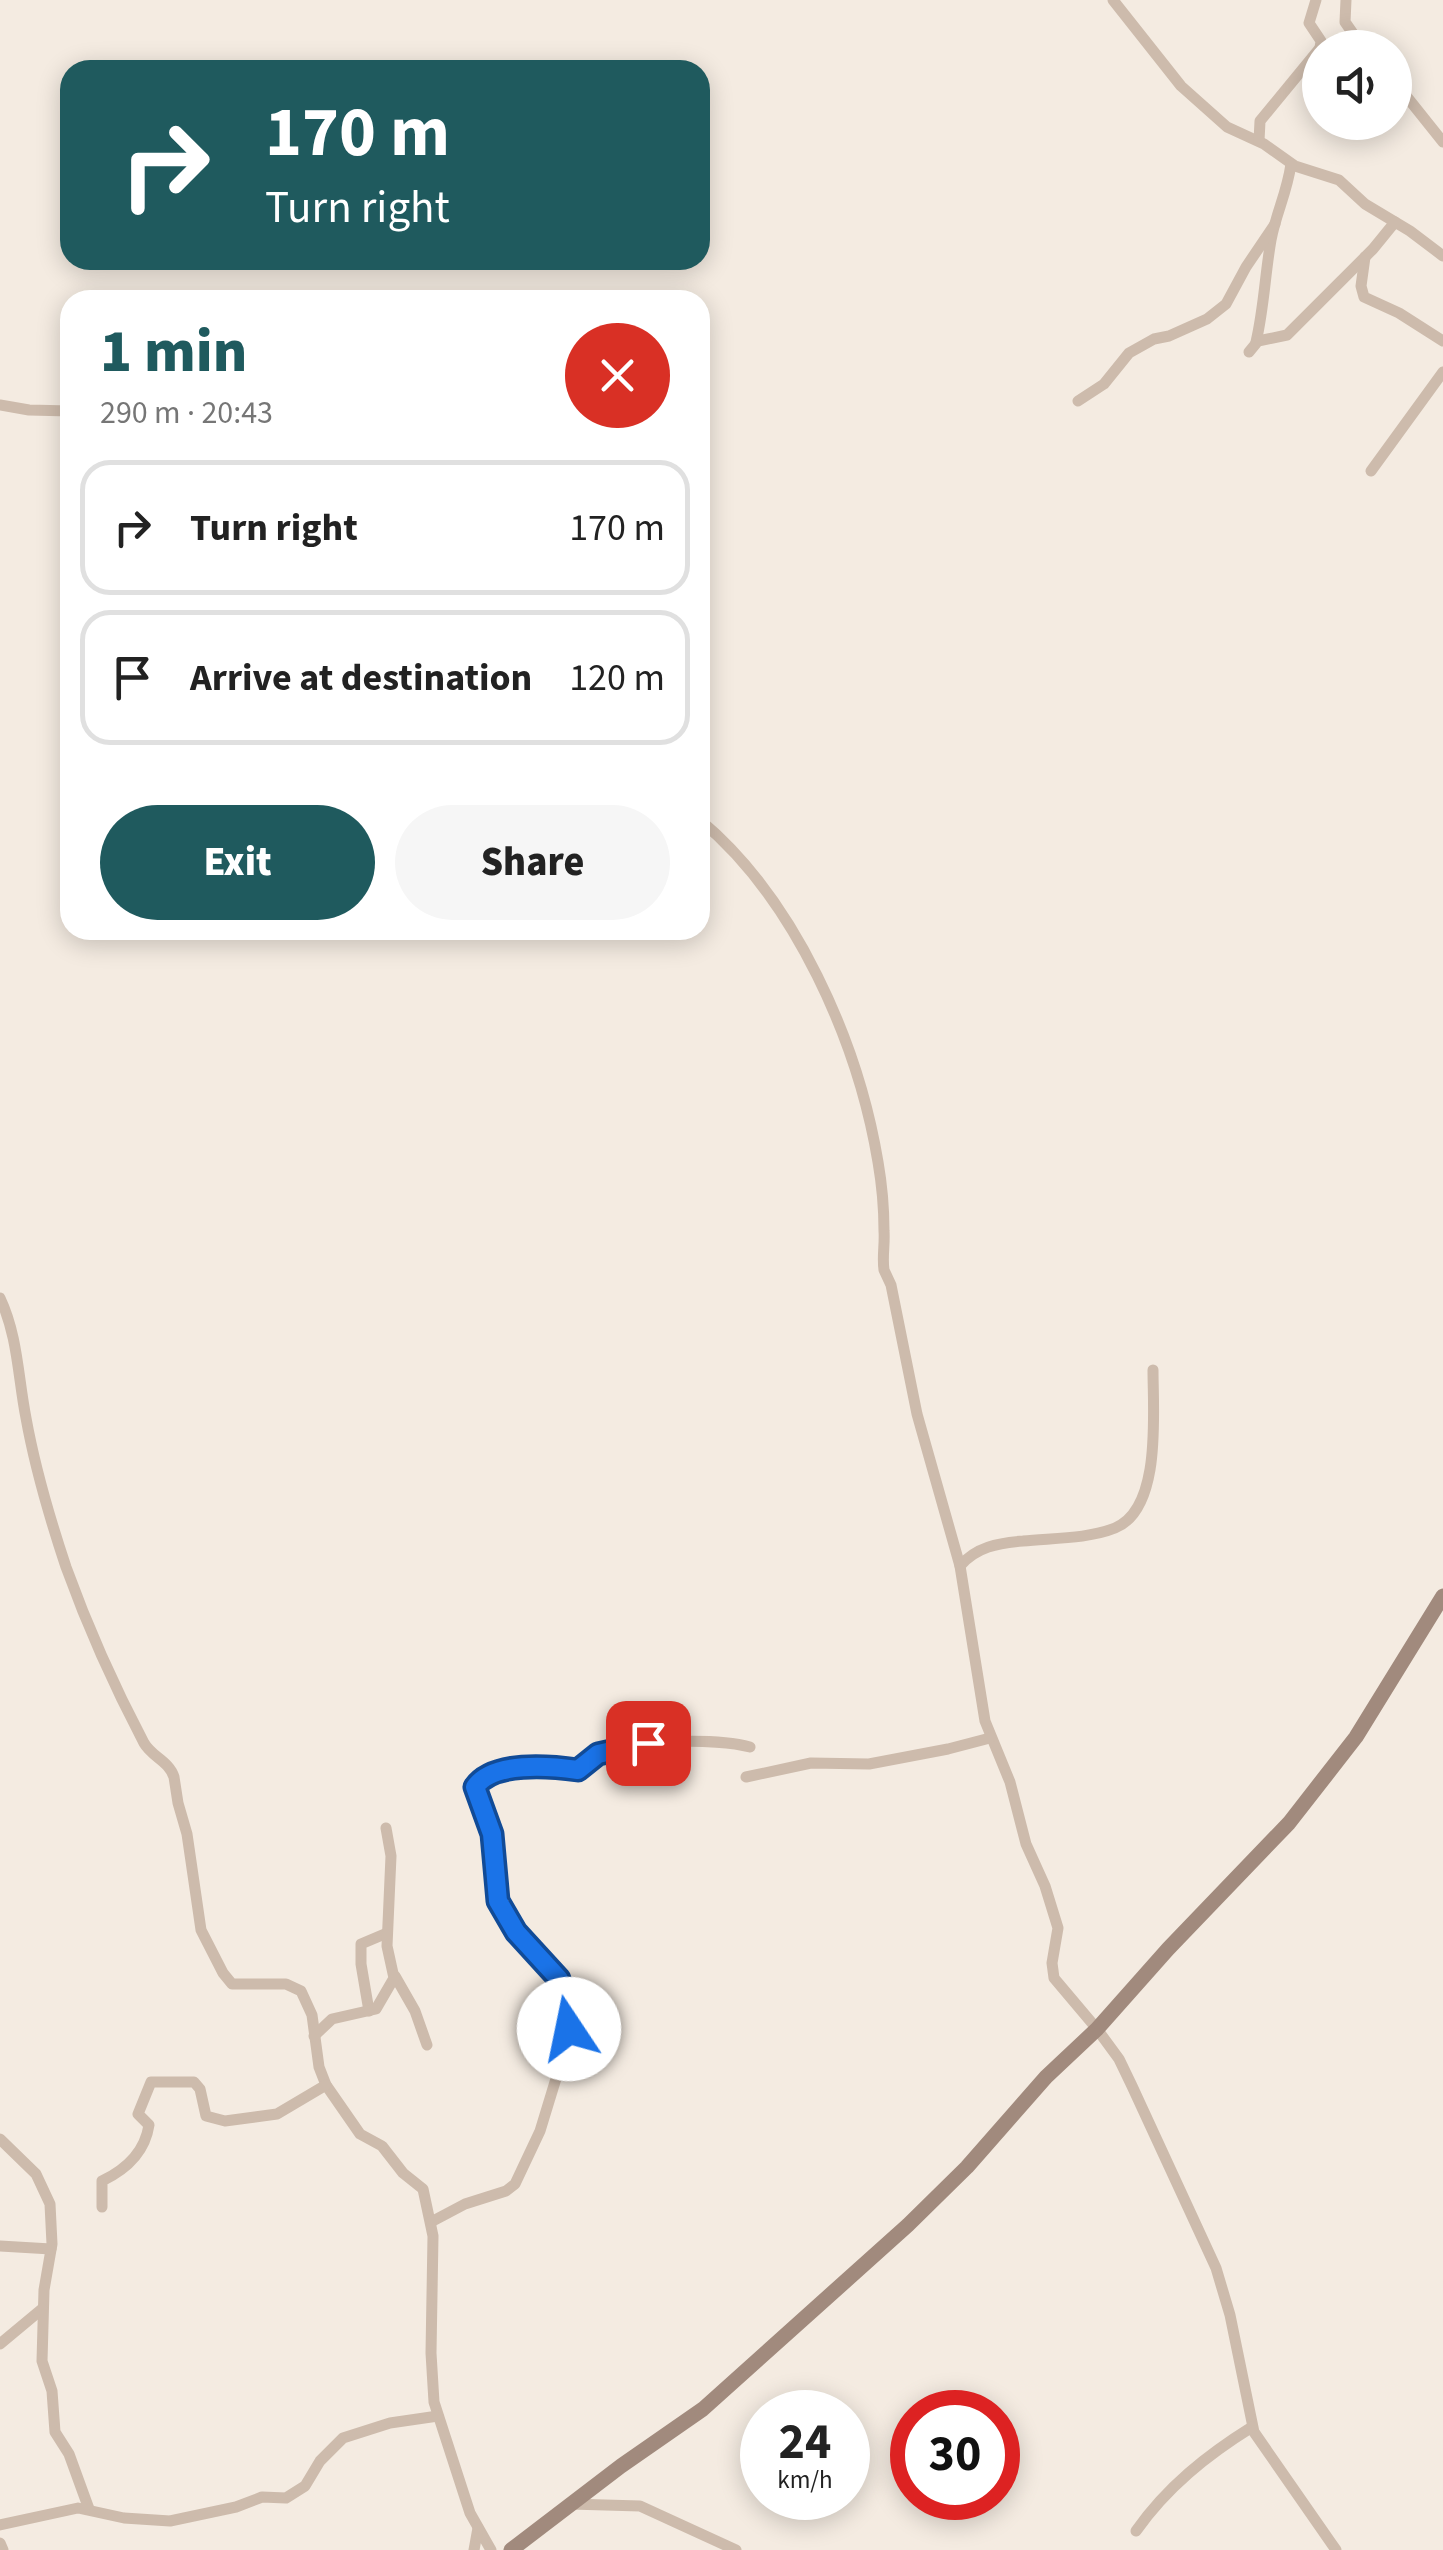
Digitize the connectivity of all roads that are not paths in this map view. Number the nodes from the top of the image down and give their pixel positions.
1 (1133, 0) edge
2 (1316, 0) edge
3 (1346, 0) edge
4 (1115, 2) edge
5 (1313, 30) edge
6 (1351, 30) edge
7 (1302, 70) edge
8 (1412, 103) edge
9 (1259, 142) junction
10 (1443, 142) edge
11 (1291, 164) junction
12 (1395, 222) junction
13 (1275, 224) junction
14 (1443, 256) edge
15 (1365, 257) junction
16 (1443, 341) edge
17 (1443, 372) edge
18 (1078, 402) dead end
19 (0, 405) edge
20 (60, 411) edge
21 (1371, 471) dead end
22 (710, 829) edge
23 (0, 1298) edge
24 (1153, 1370) dead end
25 (960, 1566) junction
26 (1443, 1596) edge
27 (990, 1738) junction
28 (750, 1747) dead end
29 (746, 1777) dead end
30 (386, 1828) dead end
31 (386, 1933) junction
32 (394, 1976) junction
33 (370, 2011) junction
34 (1098, 2030) junction
35 (314, 2036) junction
36 (427, 2045) dead end
37 (326, 2085) junction
38 (0, 2139) edge
39 (102, 2207) dead end
40 (431, 2222) junction
41 (0, 2246) edge
42 (52, 2249) junction
43 (42, 2309) junction
44 (0, 2344) edge
45 (438, 2416) junction
46 (1252, 2427) junction
47 (570, 2504) junction
48 (89, 2509) junction
49 (0, 2525) edge
50 (478, 2528) junction
51 (1136, 2531) dead end
52 (474, 2550) edge
53 (491, 2550) edge
54 (511, 2550) edge
55 (736, 2550) edge
56 (1336, 2550) edge

1 - 4 street
2 - 5 street
3 - 6 street
4 - 9 street
7 - 9 street
8 - 10 street
9 - 11 street
11 - 12 street
11 - 13 street
12 - 14 street
12 - 15 street
13 - 15 street
13 - 18 street
15 - 16 street
17 - 21 street
19 - 20 street
22 - 25 street
23 - 35 street
24 - 25 street
25 - 27 street
26 - 34 main road
27 - 29 street
27 - 34 street
28 - 40 street
30 - 31 street
31 - 32 street
31 - 33 street
32 - 33 street
32 - 36 street
33 - 35 street
34 - 46 street
34 - 47 main road
35 - 37 street
37 - 39 street
37 - 40 street
38 - 42 street
40 - 45 street
41 - 42 street
42 - 43 street
43 - 44 street
43 - 48 street
45 - 48 street
45 - 50 street
46 - 51 street
46 - 56 street
47 - 54 main road
47 - 55 street
48 - 49 street
50 - 52 street
50 - 53 street

